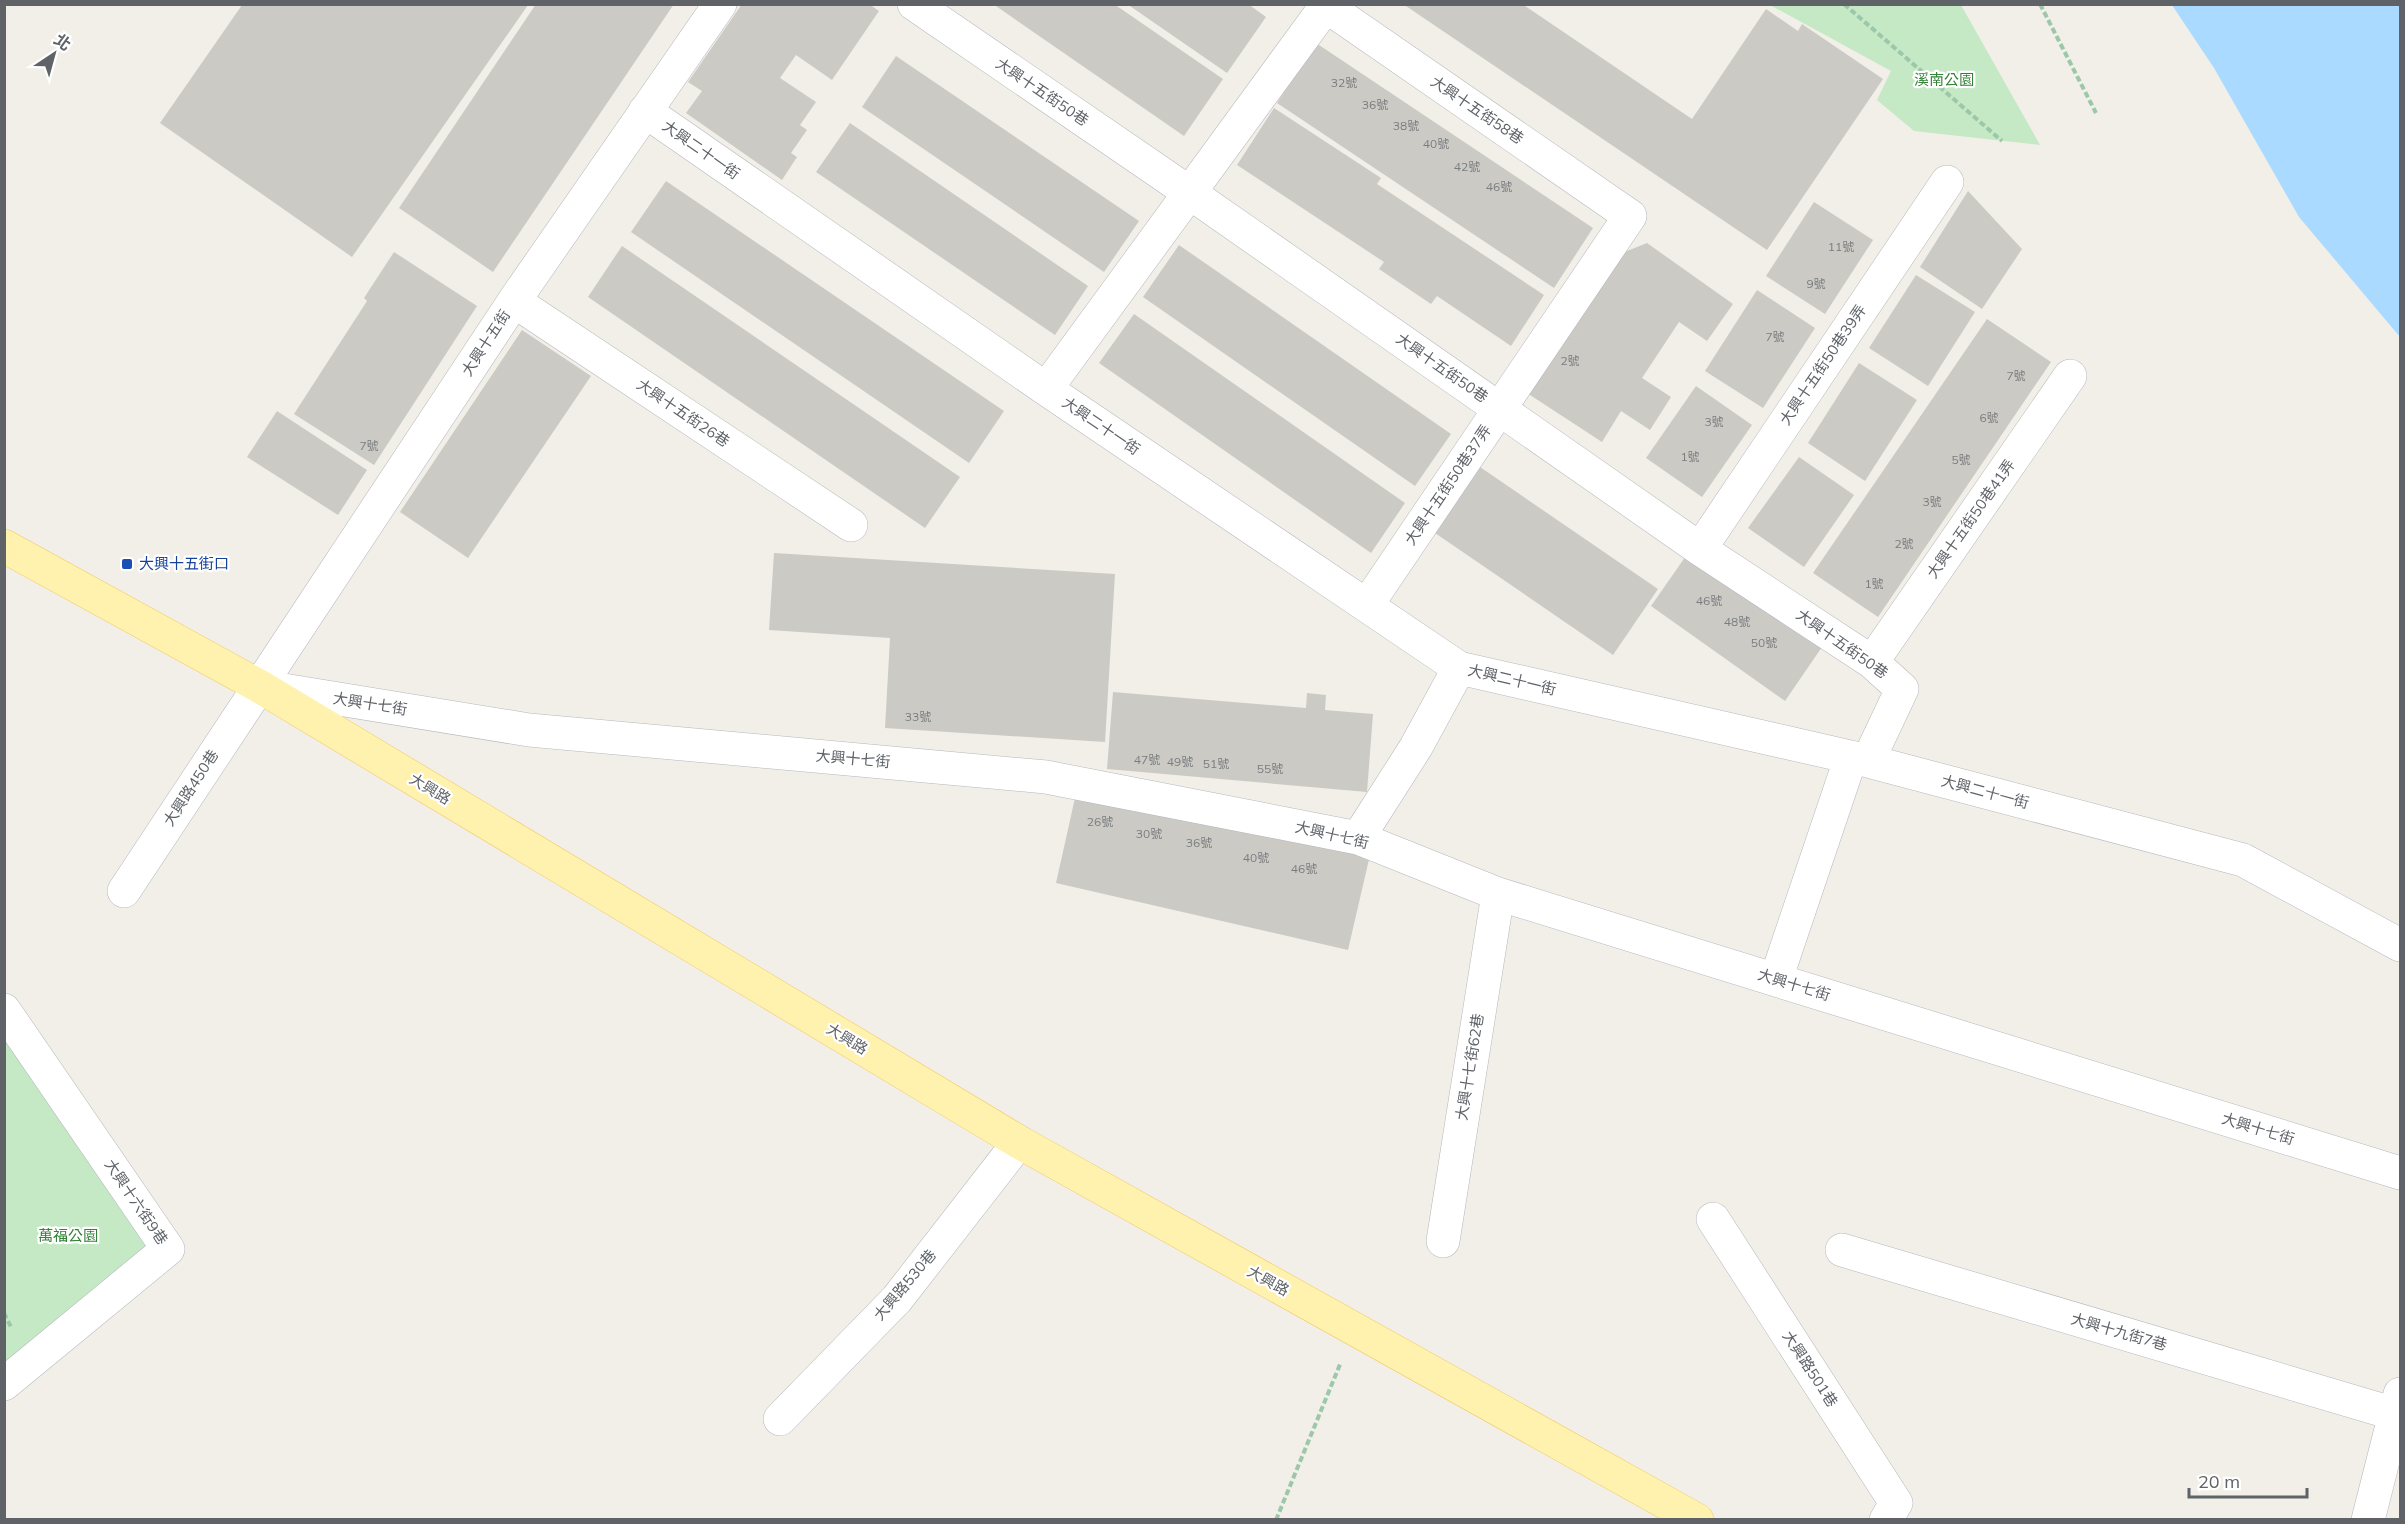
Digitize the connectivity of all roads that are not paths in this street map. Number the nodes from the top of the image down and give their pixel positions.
1 (720, 4) edge
2 (914, 4) edge
3 (1324, 5) edge
4 (645, 111) junction
5 (1947, 182) dead end
6 (1190, 193) junction
7 (1630, 216) joint
8 (514, 301) junction
9 (2070, 376) dead end
10 (1046, 389) junction
11 (1500, 409) junction
12 (851, 525) dead end
13 (4, 546) edge
14 (1700, 549) junction
15 (1367, 605) junction
16 (1872, 662) junction
17 (1458, 668) junction
18 (259, 686) junction
19 (1860, 759) junction
20 (1358, 838) junction
21 (124, 891) dead end
22 (1498, 894) junction
23 (2400, 945) edge
24 (1776, 979) junction
25 (4, 1010) edge
26 (1019, 1142) junction
27 (2400, 1173) edge
28 (1713, 1219) dead end
29 (1443, 1240) dead end
30 (1842, 1251) dead end
31 (4, 1384) edge
32 (2398, 1403) edge
33 (780, 1419) dead end
34 (1697, 1520) edge
35 (1886, 1520) edge
36 (2368, 1520) edge

1 - 4 street, 大興十五街
2 - 6 street, 大興十五街50巷
3 - 6 street
3 - 7 street, 大興十五街58巷
4 - 8 street, 大興十五街
4 - 10 street, 大興二十一街
5 - 14 street, 大興十五街50巷39弄
6 - 10 street
6 - 11 street, 大興十五街50巷
7 - 11 street, 大興十五街50巷37弄
8 - 12 street, 大興十五街26巷
8 - 18 street, 大興十五街
9 - 16 street, 大興十五街50巷41弄
10 - 15 street, 大興二十一街
11 - 14 street, 大興十五街50巷
11 - 15 street, 大興十五街50巷37弄
13 - 18 main road, 大興路
14 - 16 street, 大興十五街50巷
15 - 17 street, 大興二十一街
16 - 19 street, 大興十五街50巷
17 - 19 street, 大興二十一街
17 - 20 street
18 - 20 street, 大興十七街
18 - 21 street, 大興路450巷
18 - 26 main road, 大興路
19 - 23 street, 大興二十一街
19 - 24 street
20 - 22 street, 大興十七街
22 - 24 street, 大興十七街
22 - 29 street, 大興十七街62巷
24 - 27 street, 大興十七街
25 - 31 street, 大興十六街9巷
26 - 33 street, 大興路530巷
26 - 34 main road, 大興路
28 - 35 street, 大興路501巷
30 - 32 street, 大興十九街7巷
32 - 36 street

